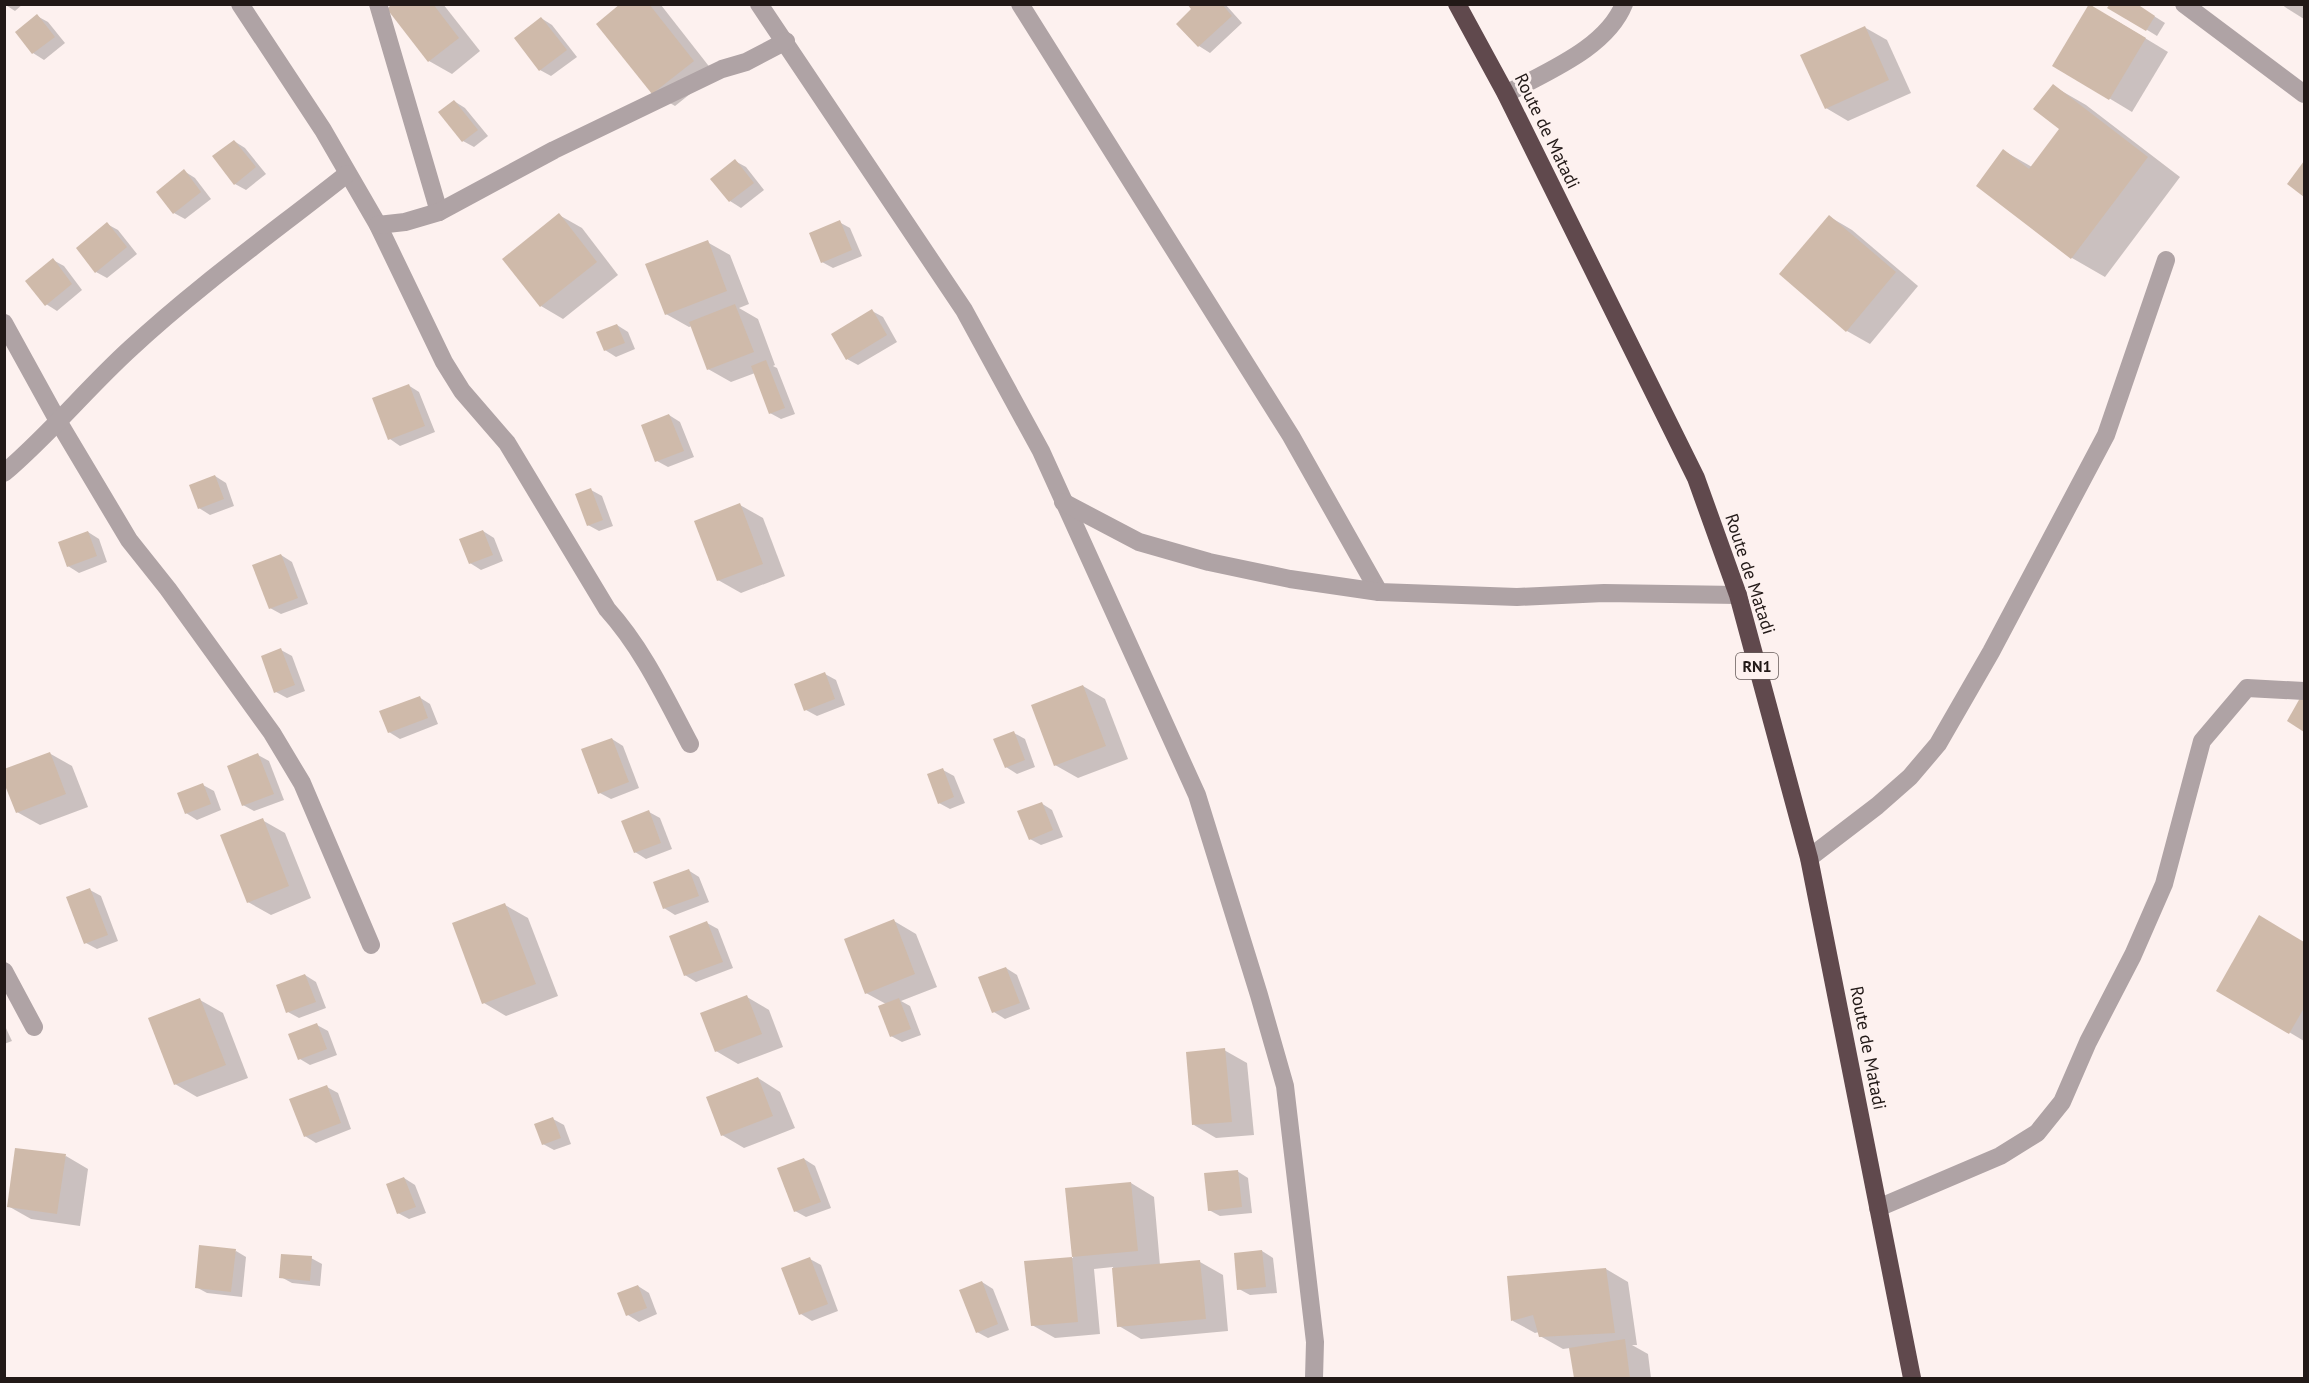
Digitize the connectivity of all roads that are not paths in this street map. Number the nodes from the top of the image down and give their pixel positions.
1 (240, 4) edge
2 (378, 4) edge
3 (759, 4) edge
4 (1020, 4) edge
5 (1457, 4) edge
6 (1624, 4) edge
7 (2184, 4) edge
8 (786, 41) junction
9 (1506, 94) junction
10 (2304, 94) edge
11 (347, 174) junction
12 (440, 212) junction
13 (378, 225) junction
14 (2166, 260) dead end
15 (4, 323) edge
16 (58, 421) junction
17 (4, 473) edge
18 (1063, 502) junction
19 (1379, 592) junction
20 (1738, 595) junction
21 (2304, 691) edge
22 (690, 744) dead end
23 (1809, 858) junction
24 (371, 945) dead end
25 (4, 971) edge
26 (34, 1027) dead end
27 (1878, 1208) junction
28 (1314, 1378) edge
29 (1912, 1378) edge

1 - 11 street
2 - 12 street
3 - 8 street
4 - 19 street
5 - 9 highway, Route de Matadi / RN1
6 - 9 street
7 - 10 street
8 - 12 street
8 - 18 street
9 - 20 highway, Route de Matadi / RN1
11 - 13 street
11 - 16 street
12 - 13 street
13 - 22 street
14 - 23 street
15 - 16 street
16 - 17 street
16 - 24 street
18 - 19 street
18 - 28 street
19 - 20 street
20 - 23 highway, Route de Matadi / RN1
21 - 27 street
23 - 27 highway, Route de Matadi / RN1
25 - 26 street
27 - 29 highway, Route de Matadi / RN1

